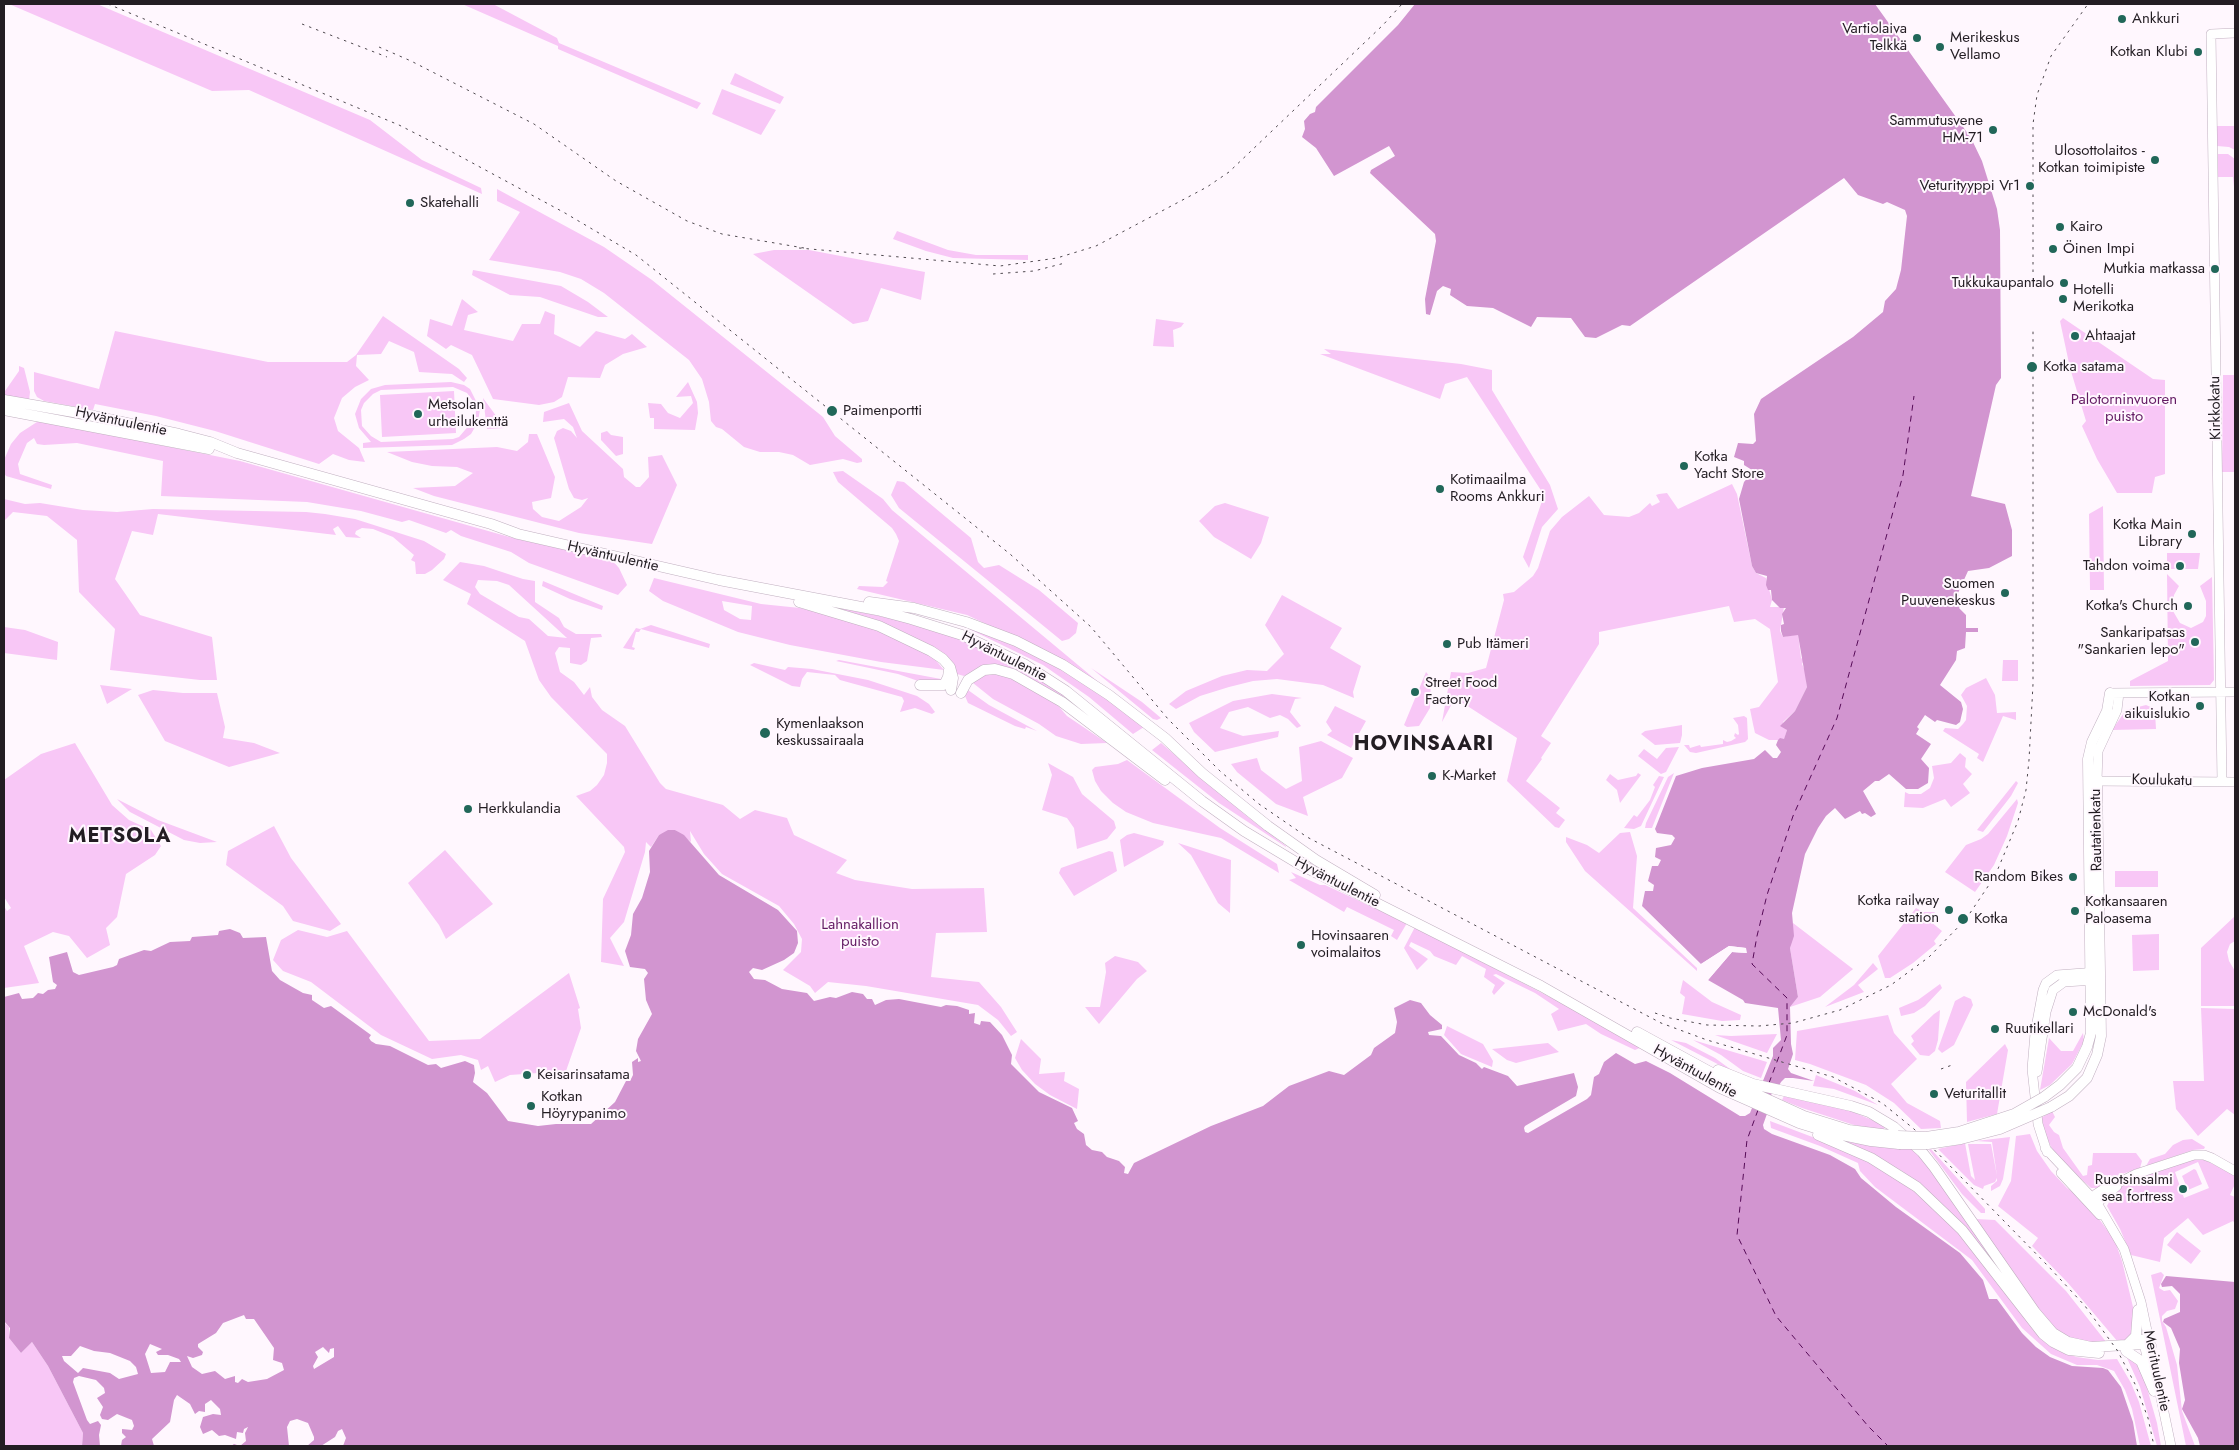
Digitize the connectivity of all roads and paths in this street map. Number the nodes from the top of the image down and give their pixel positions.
1 (2235, 33) edge
2 (4, 400) edge
3 (4, 410) edge
4 (237, 452) junction
5 (491, 524) junction
6 (719, 580) junction
7 (869, 602) junction
8 (950, 667) junction
9 (920, 685) dead end
10 (2220, 692) junction
11 (2235, 692) edge
12 (2115, 693) joint
13 (2092, 781) junction
14 (2222, 782) junction
15 (2235, 782) edge
16 (1244, 831) junction
17 (1375, 895) junction
18 (2095, 976) junction
19 (1749, 1092) junction
20 (1777, 1109) junction
21 (1899, 1140) junction
22 (2235, 1171) edge
23 (2094, 1201) junction
24 (2138, 1296) junction
25 (2138, 1310) junction
26 (2146, 1347) junction
27 (2126, 1349) junction
28 (2154, 1391) junction
29 (2167, 1446) edge
30 (2171, 1446) edge

1 - 10 main road, Kirkkokatu
2 - 4 highway, Hyväntuulentie
3 - 4 highway, Hyväntuulentie
4 - 5 highway, Hyväntuulentie
5 - 6 highway, Hyväntuulentie
5 - 7 highway, Hyväntuulentie
6 - 8 highway
6 - 16 highway, Hyväntuulentie
7 - 17 highway, Hyväntuulentie
7 - 17 highway
8 - 9 highway
8 - 16 highway
10 - 11 main road
10 - 12 main road
10 - 14 main road, Kirkkokatu
12 - 13 highway, Rautatienkatu
13 - 14 main road, Koulukatu
13 - 18 highway, Rautatienkatu
14 - 15 main road, Koulukatu
16 - 19 highway, Hyväntuulentie
17 - 19 highway, Hyväntuulentie
18 - 21 highway, Hyväntuulentie, bridge
18 - 21 highway, Hyväntuulentie, bridge
18 - 23 main road, Merituulentie
19 - 20 highway, Hyväntuulentie
19 - 27 highway
20 - 21 highway, Hyväntuulentie
20 - 27 highway
22 - 23 main road
23 - 24 main road, Merituulentie
24 - 25 main road, Merituulentie
24 - 26 main road, Merituulentie
25 - 26 main road, Merituulentie
25 - 27 highway
26 - 27 highway
26 - 28 main road, Merituulentie
26 - 30 main road, Merituulentie
27 - 28 highway
28 - 29 main road, Merituulentie

